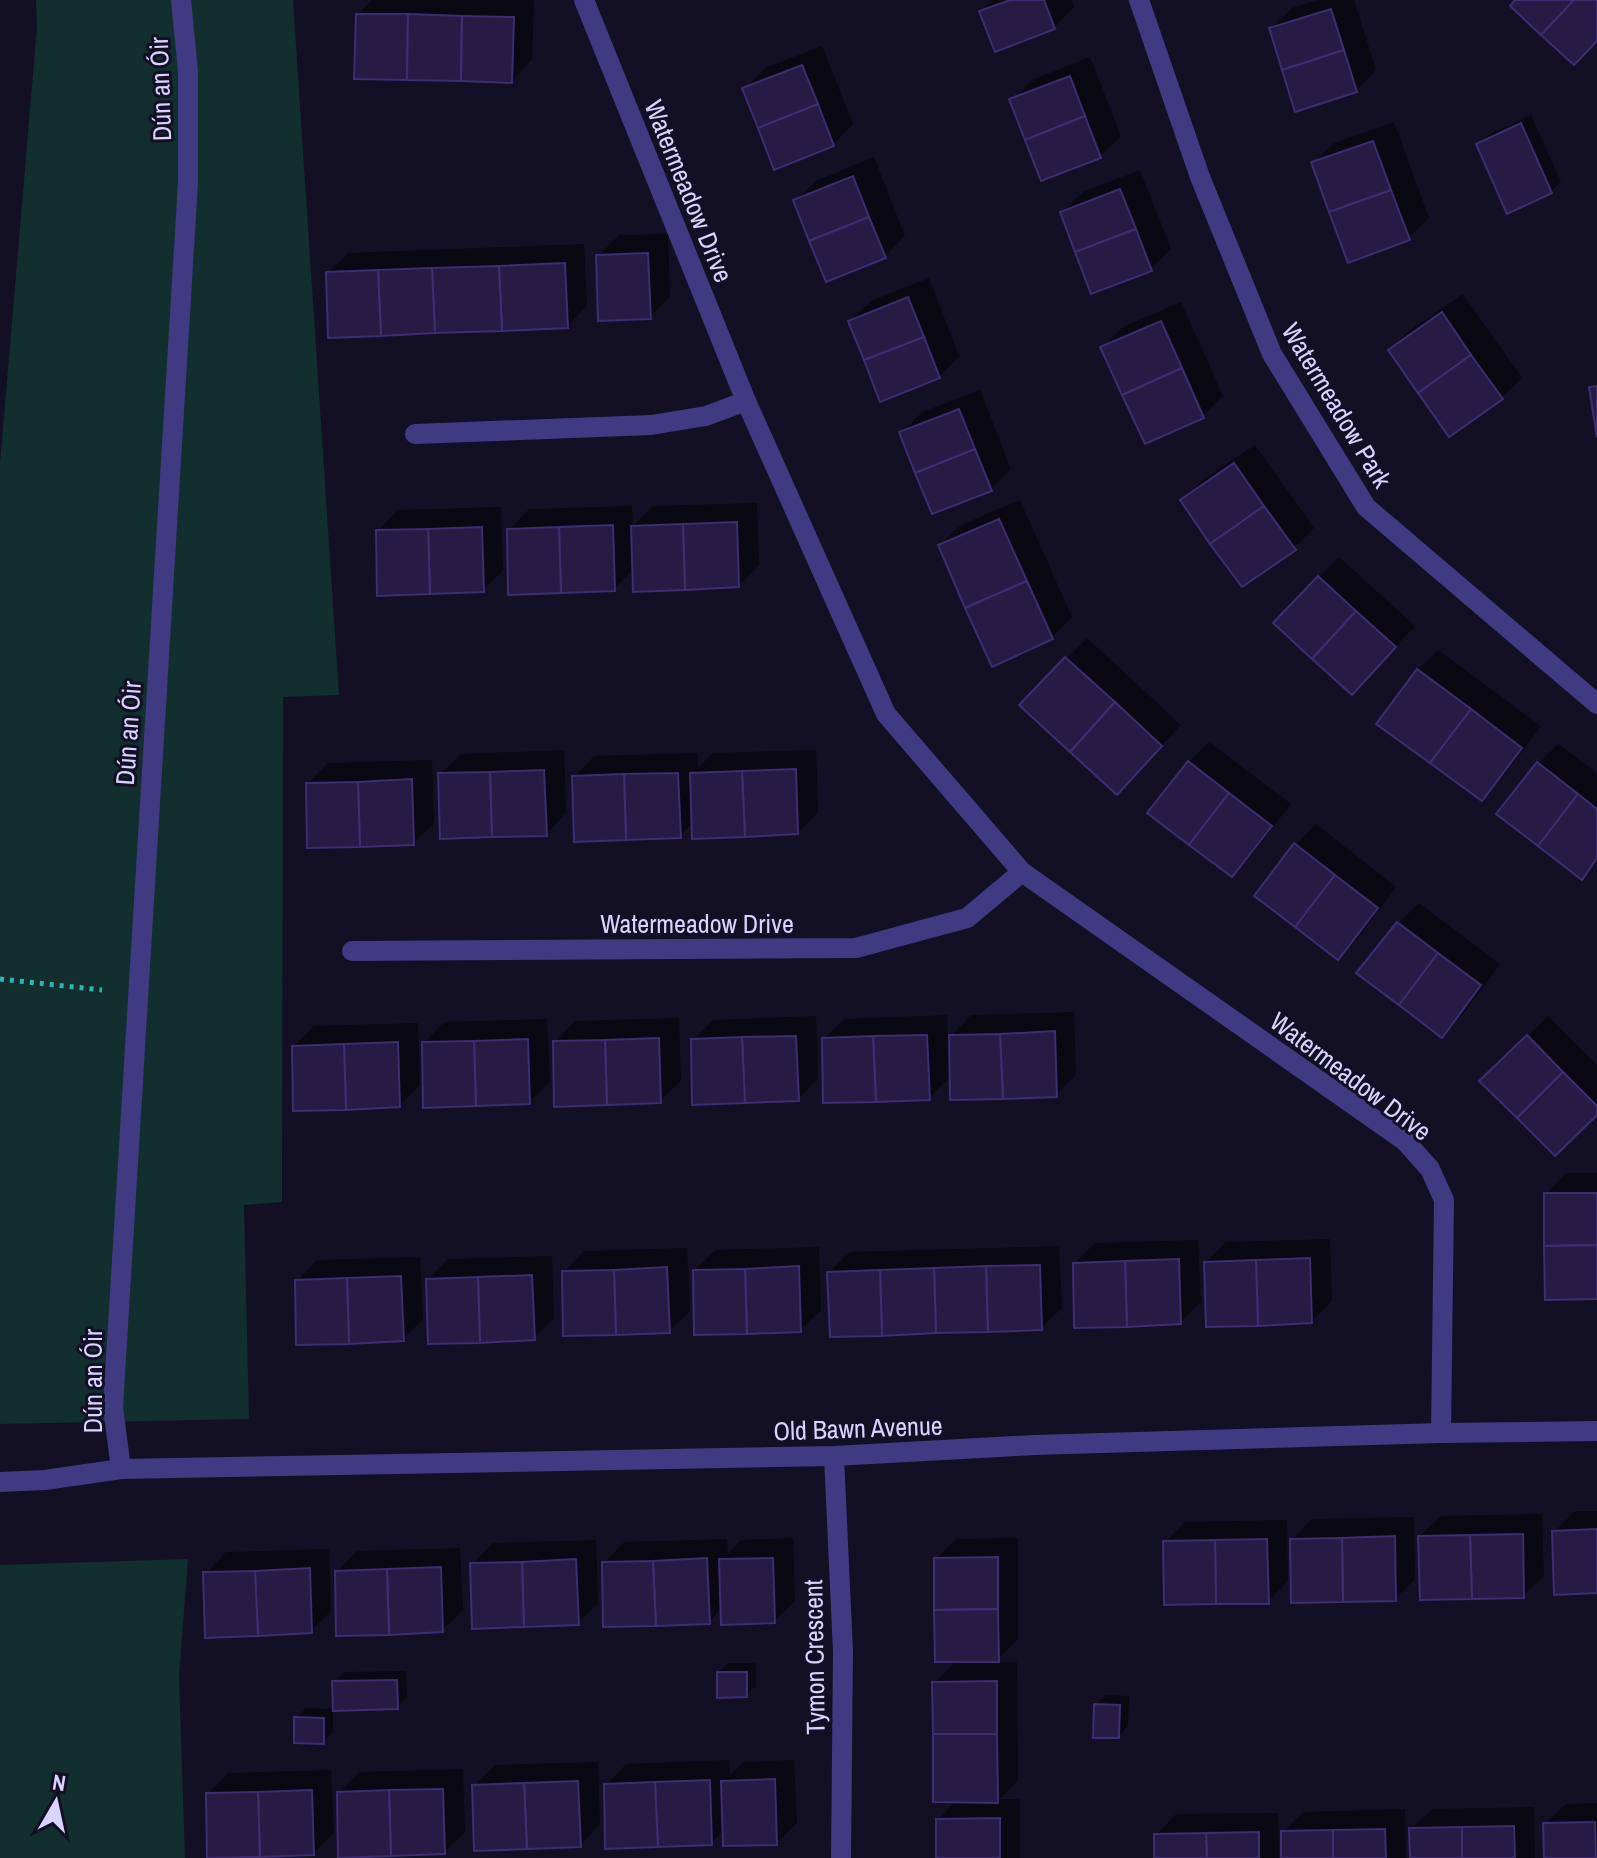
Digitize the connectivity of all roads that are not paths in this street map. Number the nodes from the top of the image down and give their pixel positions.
1 (181, 0) edge
2 (584, 0) edge
3 (1139, 0) edge
4 (746, 401) junction
5 (415, 434) dead end
6 (1597, 704) edge
7 (1022, 872) junction
8 (352, 951) dead end
9 (1597, 1431) edge
10 (1441, 1433) junction
11 (834, 1456) junction
12 (121, 1469) junction
13 (0, 1482) edge
14 (841, 1858) edge

1 - 12 street, Dún an Óir
2 - 4 street, Watermeadow Drive
3 - 6 street, Watermeadow Park
4 - 5 street
4 - 7 street, Watermeadow Drive
7 - 8 street, Watermeadow Drive
7 - 10 street, Watermeadow Drive
9 - 10 street, Old Bawn Avenue
10 - 11 street, Old Bawn Avenue
11 - 12 street, Old Bawn Avenue
11 - 14 street, Tymon Crescent
12 - 13 street, Old Bawn Avenue

